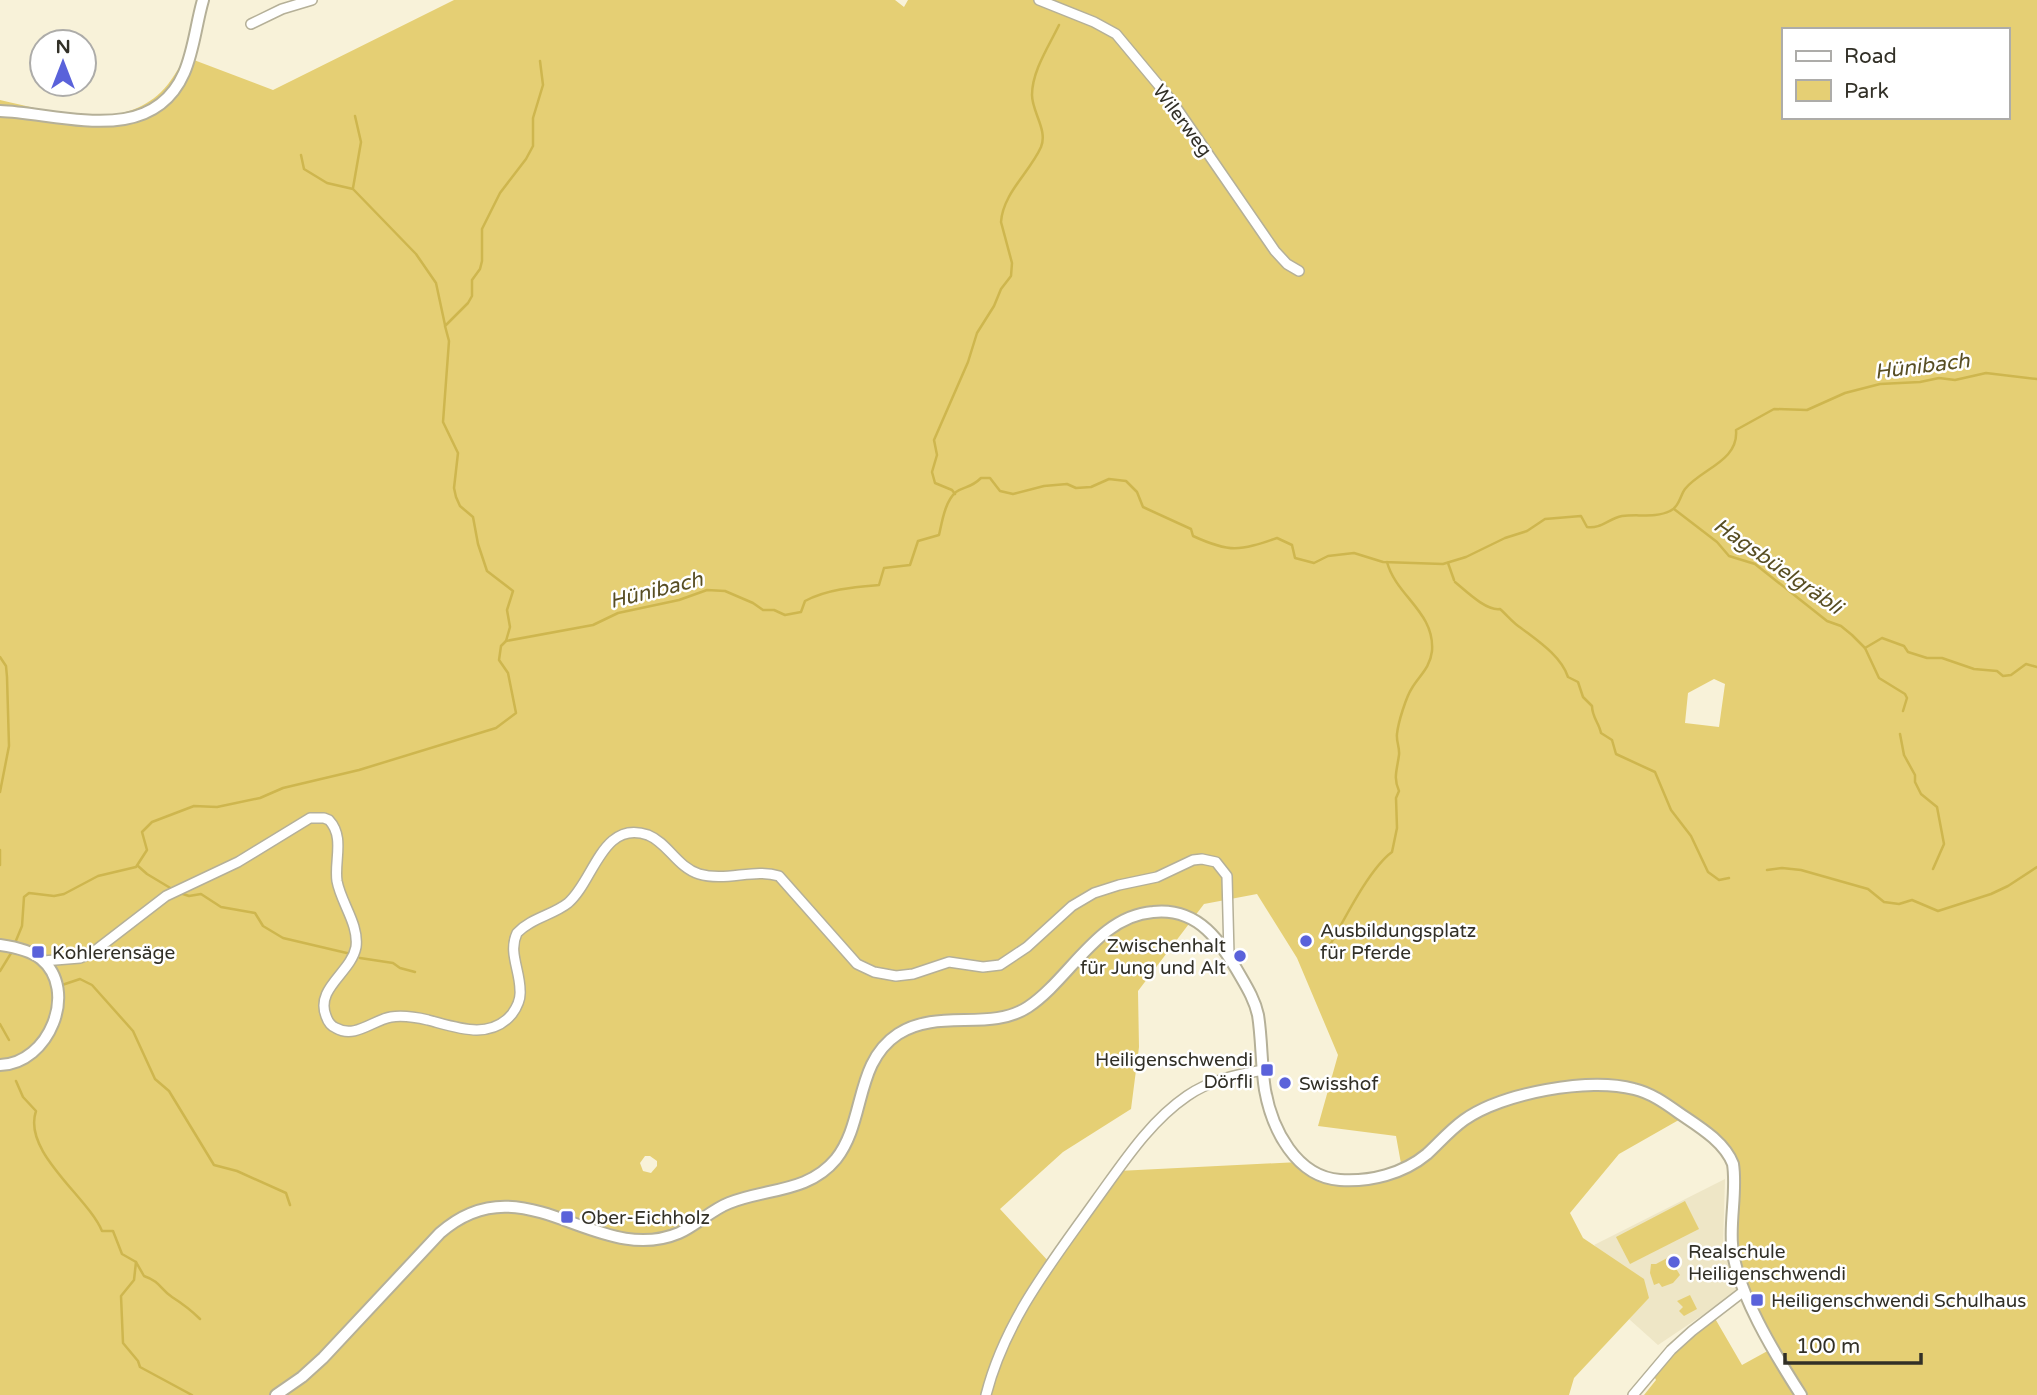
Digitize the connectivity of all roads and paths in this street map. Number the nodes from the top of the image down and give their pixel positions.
1 (203, 0) edge
2 (312, 0) edge
3 (1040, 0) edge
4 (251, 24) dead end
5 (0, 111) edge
6 (1299, 271) dead end
7 (0, 945) edge
8 (1229, 955) junction
9 (43, 961) junction
10 (0, 1065) edge
11 (1263, 1070) junction
12 (1744, 1291) junction
13 (276, 1395) edge
14 (986, 1395) edge
15 (1633, 1395) edge
16 (1801, 1395) edge

1 - 5 street
2 - 4 street
3 - 6 street, Wilerweg
7 - 9 street
8 - 9 street
8 - 11 street
8 - 13 street
9 - 10 street
11 - 12 street
11 - 14 street
12 - 15 street
12 - 16 street

